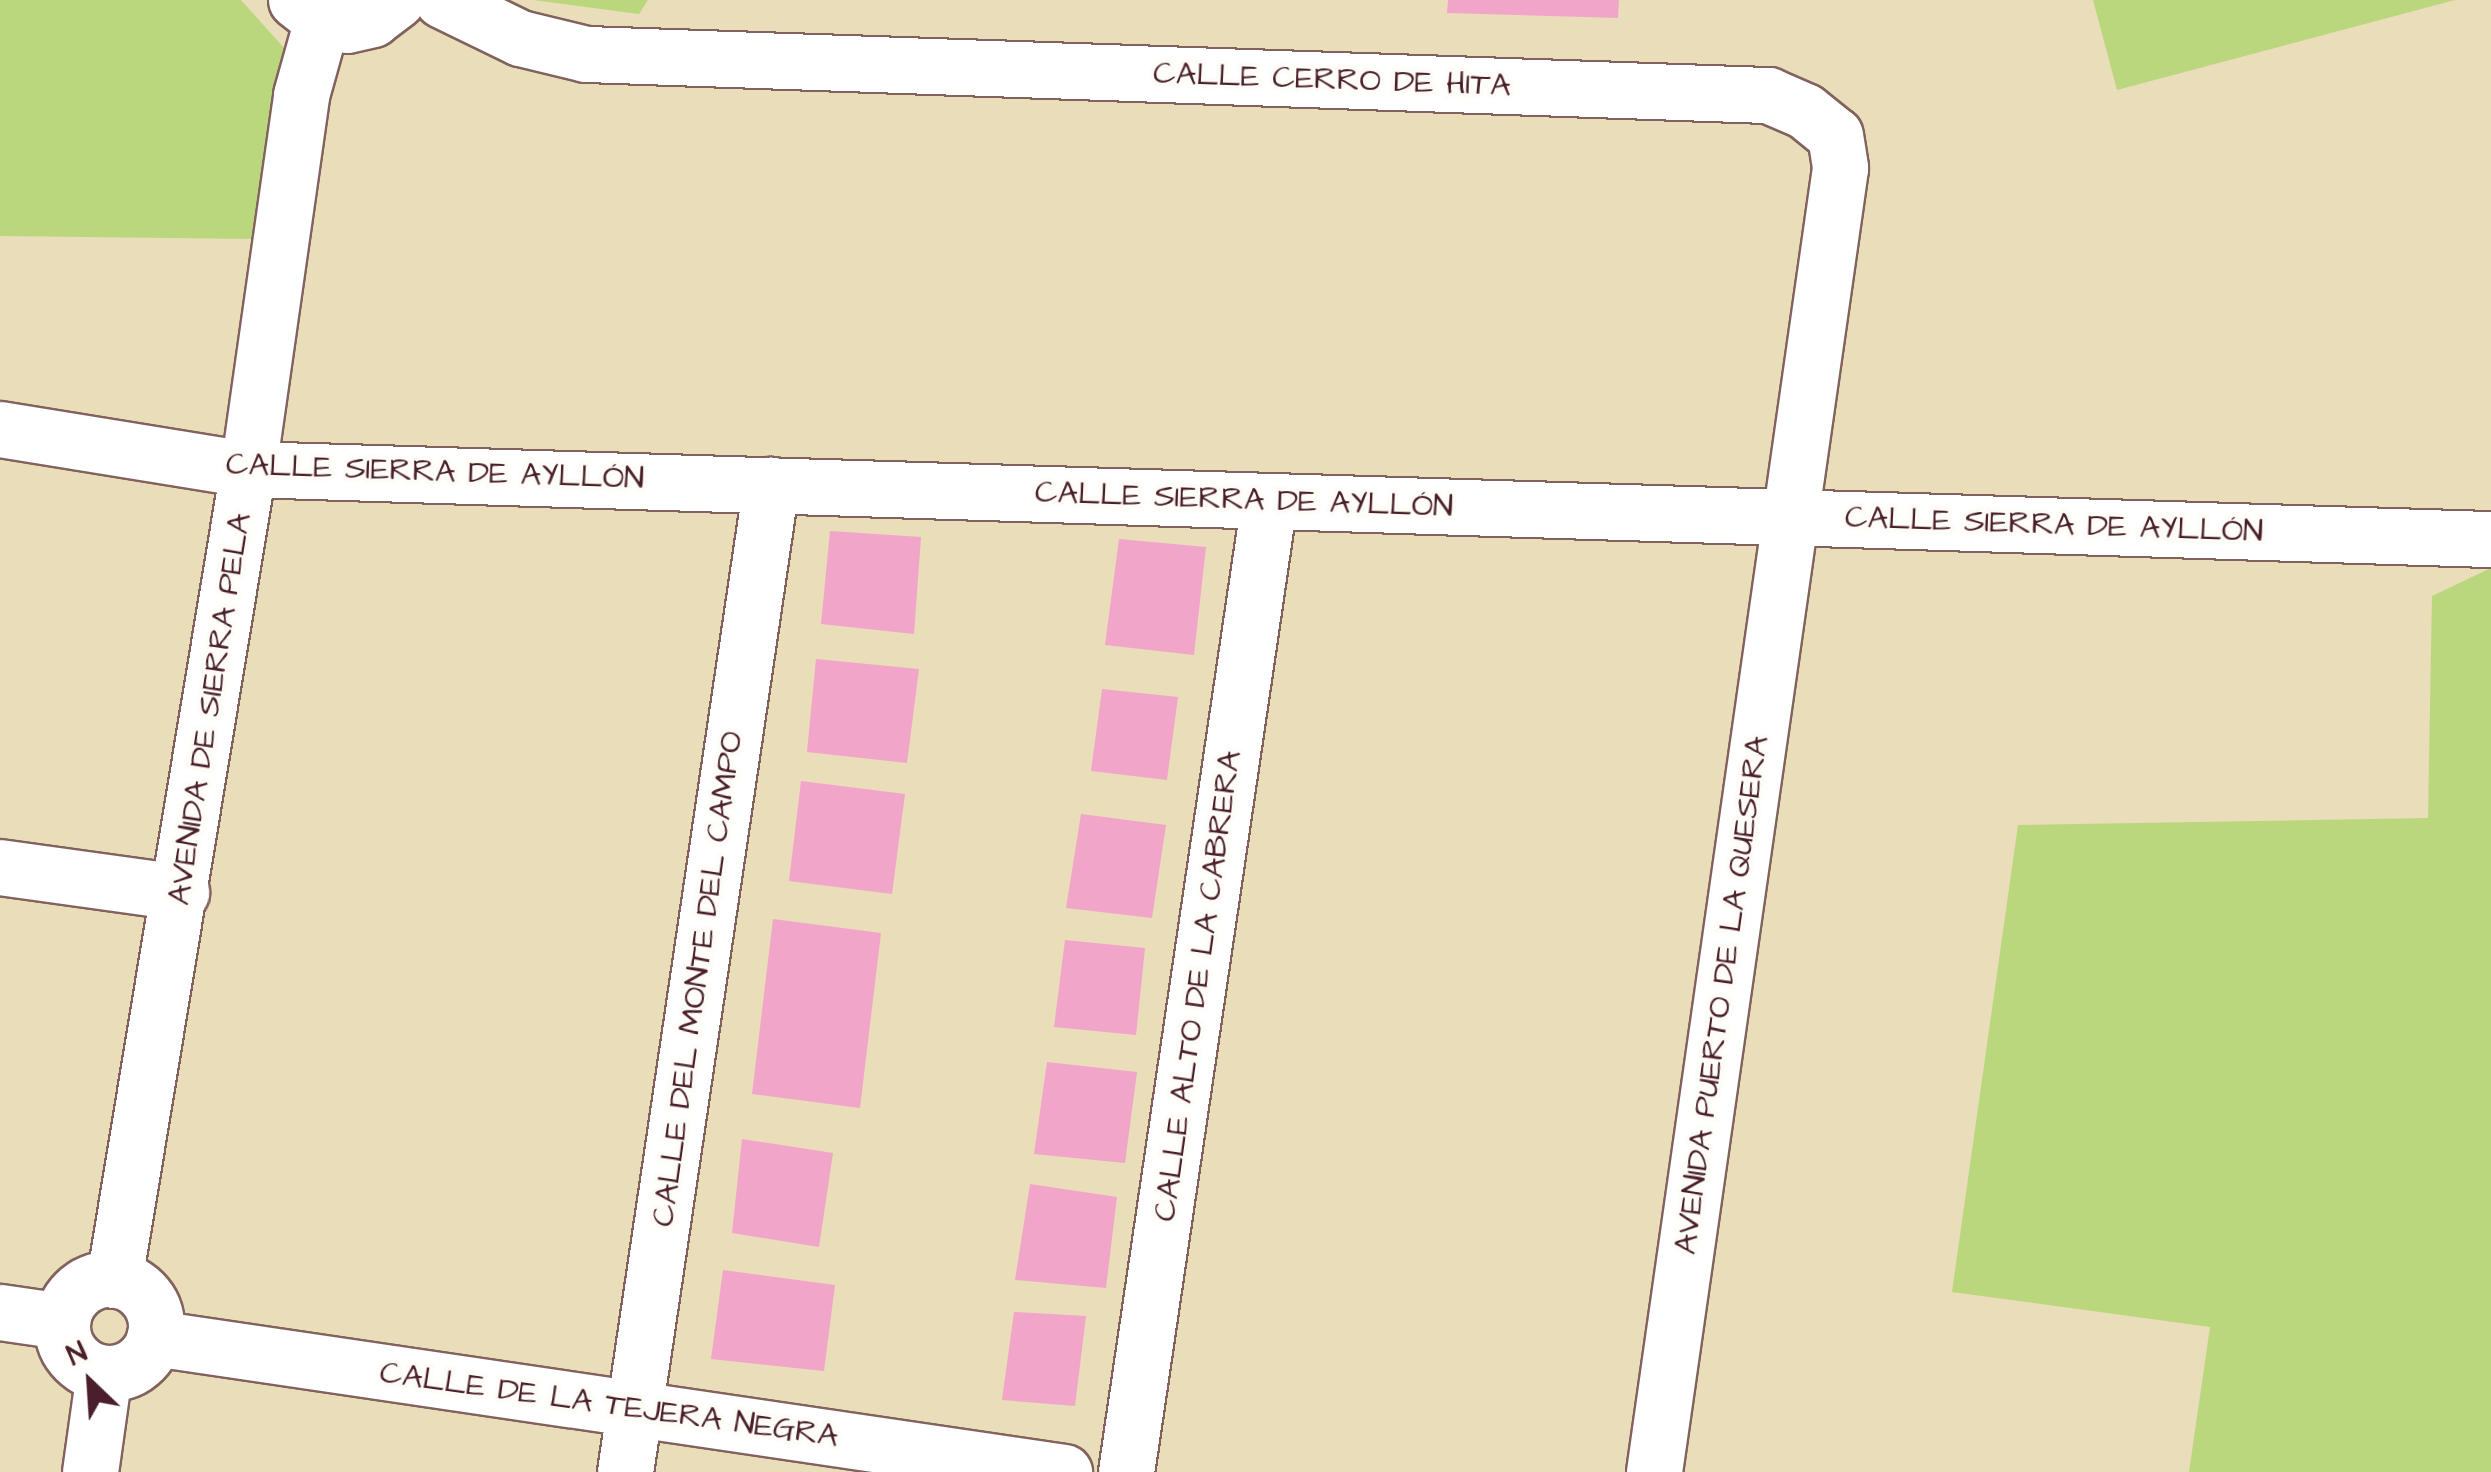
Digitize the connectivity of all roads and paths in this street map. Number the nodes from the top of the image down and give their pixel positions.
1 (398, 0) edge
2 (442, 0) edge
3 (309, 10) edge
4 (0, 429) edge
5 (248, 468) junction
6 (771, 485) junction
7 (1269, 500) junction
8 (1791, 517) junction
9 (2491, 539) edge
10 (0, 867) edge
11 (181, 892) junction
12 (114, 1280) junction
13 (0, 1312) edge
14 (62, 1321) junction
15 (154, 1338) junction
16 (104, 1373) junction
17 (634, 1410) junction
18 (90, 1472) edge
19 (625, 1472) edge
20 (1064, 1472) edge
21 (1126, 1472) edge
22 (1654, 1472) edge

1 - 3 street
2 - 8 street, CALLE CERRO DE HITA
3 - 5 street, AVENIDA DE SIERRA PELA
4 - 5 street, CALLE SIERRA DE AYLLÓN
5 - 6 street, CALLE SIERRA DE AYLLÓN
5 - 11 street, AVENIDA DE SIERRA PELA
6 - 7 street, CALLE SIERRA DE AYLLÓN
6 - 17 street, CALLE DEL MONTE DEL CAMPO
7 - 8 street, CALLE SIERRA DE AYLLÓN
7 - 21 street, CALLE ALTO DE LA CABRERA
8 - 9 street, CALLE SIERRA DE AYLLÓN
8 - 22 street, AVENIDA PUERTO DE LA QUESERA
10 - 11 street
11 - 12 street, AVENIDA DE SIERRA PELA
12 - 14 street
12 - 15 street
13 - 14 street
14 - 16 street
15 - 16 street
15 - 17 street, CALLE DE LA TEJERA NEGRA
16 - 18 street
17 - 19 street, CALLE DEL MONTE DEL CAMPO
17 - 20 street, CALLE DE LA TEJERA NEGRA

